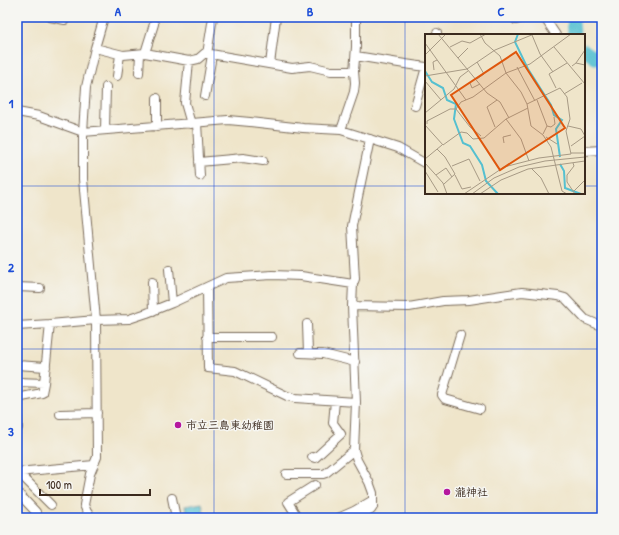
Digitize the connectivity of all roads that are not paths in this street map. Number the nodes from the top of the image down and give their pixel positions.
1 (50, 17) edge
2 (66, 17) edge
3 (104, 17) edge
4 (213, 17) edge
5 (276, 17) edge
6 (356, 17) edge
7 (526, 17) edge
8 (539, 17) edge
9 (516, 20) dead end
10 (154, 24) dead end
11 (555, 34) edge
12 (95, 48) junction
13 (142, 54) junction
14 (210, 54) junction
15 (120, 55) junction
16 (356, 56) junction
17 (189, 60) junction
18 (270, 64) junction
19 (425, 67) edge
20 (354, 71) junction
21 (425, 71) edge
22 (139, 73) dead end
23 (118, 76) dead end
24 (106, 87) dead end
25 (205, 96) dead end
26 (157, 98) dead end
27 (415, 106) dead end
28 (17, 112) edge
29 (194, 124) junction
30 (157, 126) junction
31 (105, 130) junction
32 (341, 130) junction
33 (83, 132) junction
34 (370, 139) junction
35 (602, 150) edge
36 (585, 151) edge
37 (263, 160) dead end
38 (199, 162) junction
39 (425, 163) edge
40 (200, 176) dead end
41 (170, 269) dead end
42 (152, 282) dead end
43 (353, 284) junction
44 (17, 287) edge
45 (207, 287) junction
46 (40, 288) dead end
47 (172, 303) junction
48 (352, 306) junction
49 (153, 310) junction
50 (96, 320) junction
51 (50, 324) junction
52 (307, 324) dead end
53 (17, 326) edge
54 (602, 326) edge
55 (460, 335) dead end
56 (207, 337) junction
57 (272, 337) dead end
58 (355, 362) junction
59 (17, 365) edge
60 (46, 367) junction
61 (17, 382) edge
62 (44, 383) junction
63 (17, 398) edge
64 (336, 401) junction
65 (356, 402) junction
66 (480, 408) dead end
67 (17, 410) edge
68 (98, 413) junction
69 (60, 414) dead end
70 (18, 428) dead end
71 (354, 450) junction
72 (312, 457) dead end
73 (94, 465) junction
74 (17, 472) edge
75 (286, 474) dead end
76 (315, 485) dead end
77 (17, 492) edge
78 (172, 498) dead end
79 (373, 500) junction
80 (51, 505) dead end
81 (36, 512) dead end
82 (92, 518) edge
83 (176, 518) edge
84 (298, 518) edge
85 (338, 518) edge
86 (356, 518) edge

1 - 2 street
3 - 12 street
4 - 14 street
5 - 18 street
6 - 16 street
7 - 9 street
8 - 11 street
10 - 13 street
12 - 15 street
12 - 33 street
13 - 15 street
13 - 17 street
13 - 22 street
14 - 17 street
14 - 18 street
14 - 25 street
15 - 23 street
16 - 19 street
16 - 20 street
17 - 29 street
18 - 20 street
20 - 32 street
21 - 27 street
24 - 31 street
26 - 30 street
28 - 33 street
29 - 30 street
29 - 32 street
29 - 38 street
30 - 31 street
31 - 33 street
32 - 34 street
33 - 50 street
34 - 39 street
34 - 43 street
35 - 36 street
37 - 38 street
38 - 40 street
41 - 47 street
42 - 49 street
43 - 45 street
43 - 48 street
44 - 46 street
45 - 47 street
45 - 56 street
47 - 49 street
48 - 54 street
48 - 58 street
49 - 50 street
50 - 51 street
50 - 68 street
51 - 53 street
51 - 60 street
52 - 58 street
55 - 66 street
56 - 57 street
56 - 64 street
58 - 65 street
59 - 60 street
60 - 62 street
61 - 62 street
62 - 63 street
64 - 65 street
64 - 72 street
65 - 71 street
67 - 70 street
68 - 69 street
68 - 73 street
71 - 75 street
71 - 79 street
73 - 74 street
73 - 82 street
74 - 80 street
76 - 84 street
77 - 81 street
78 - 83 street
79 - 85 street
79 - 86 street

